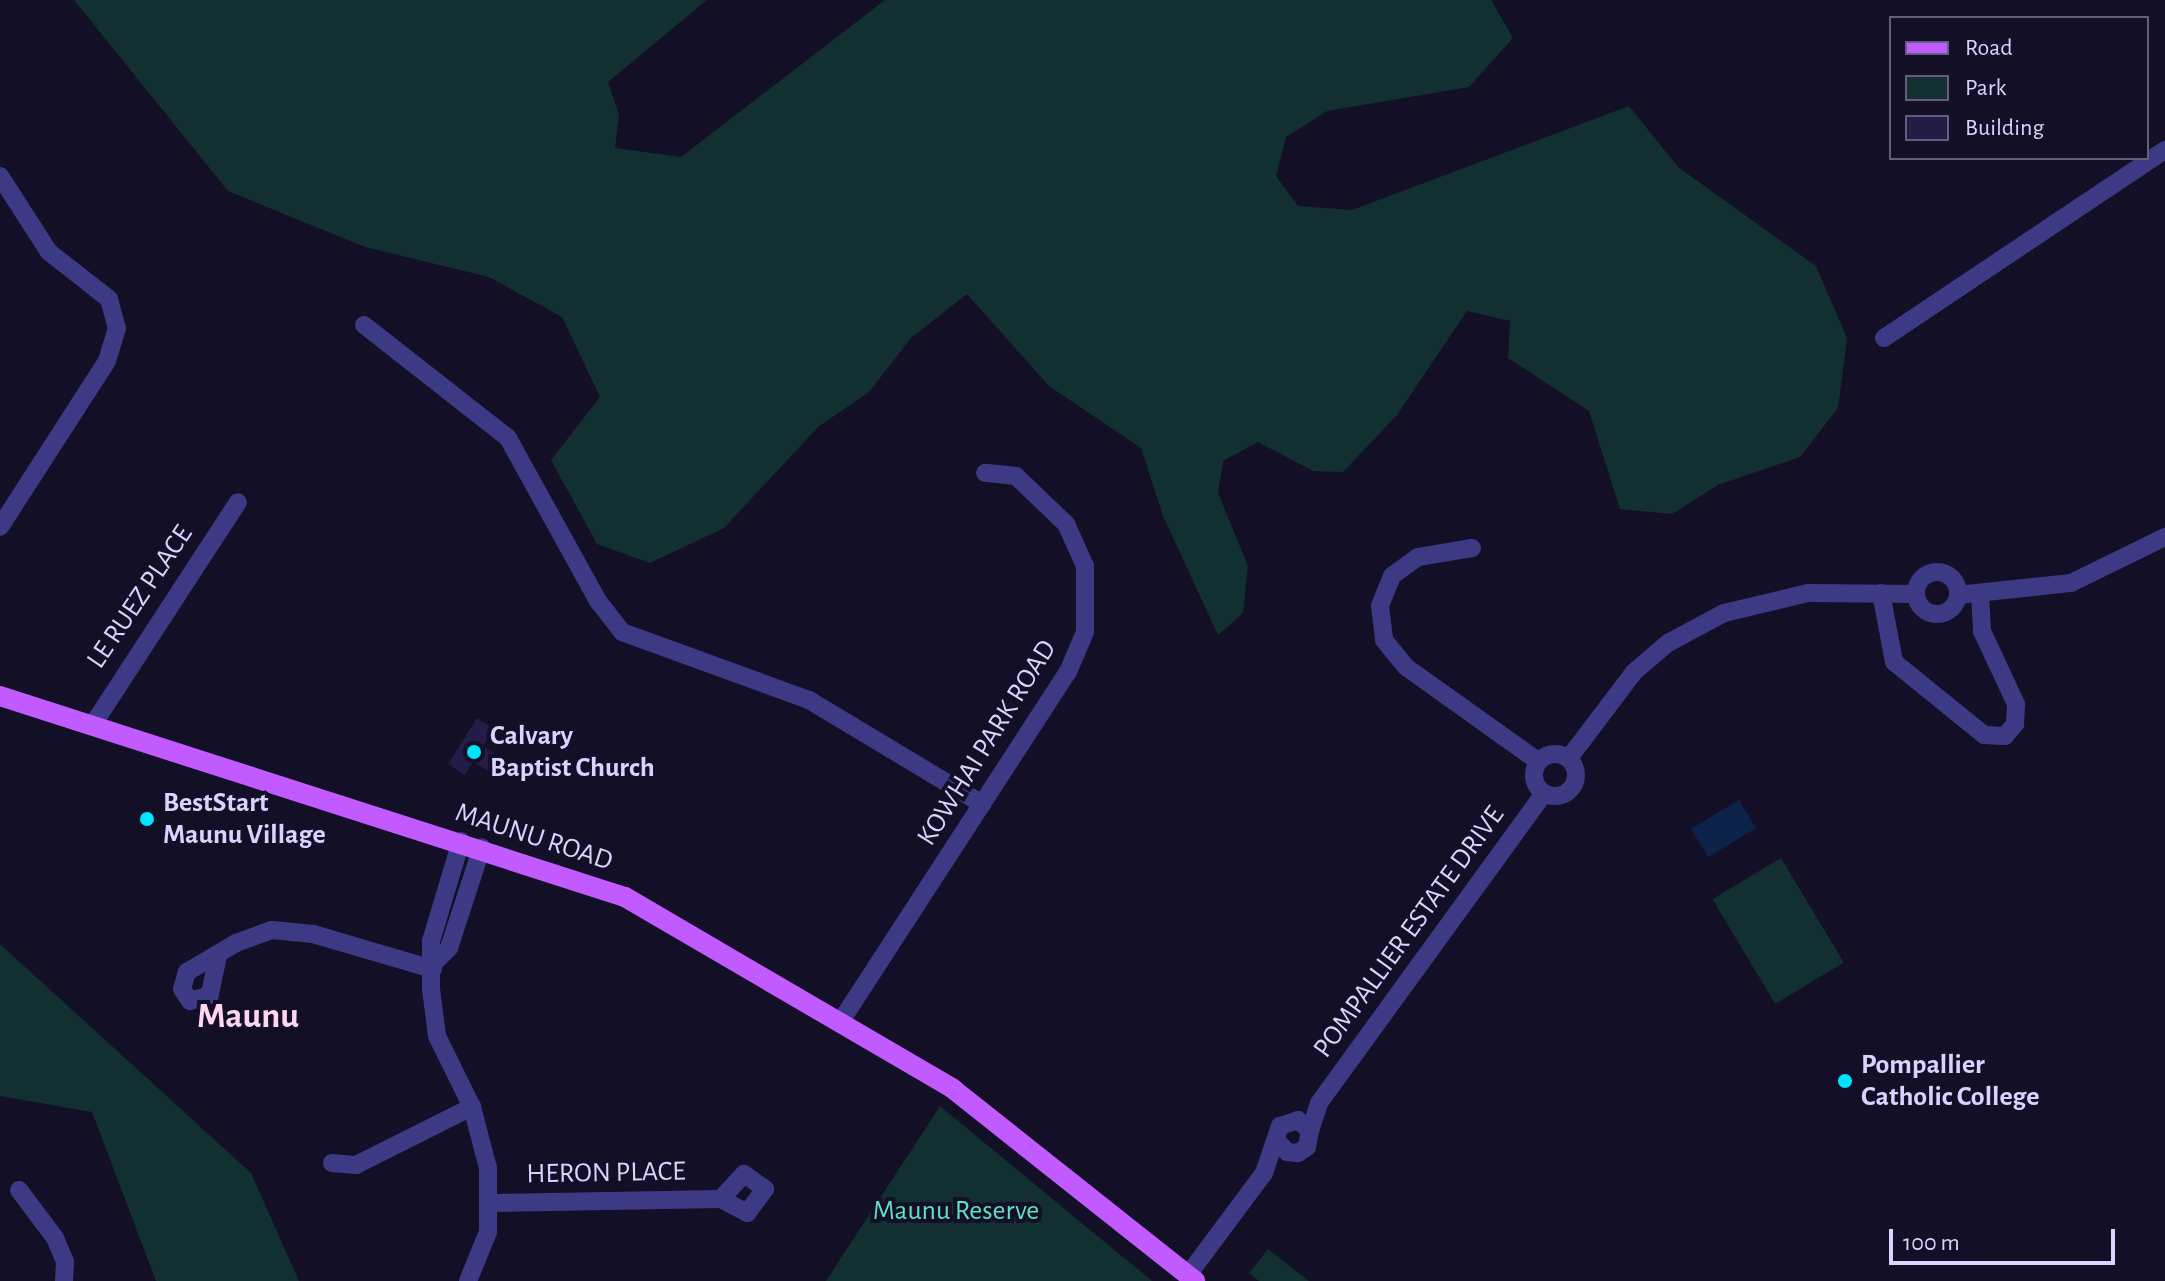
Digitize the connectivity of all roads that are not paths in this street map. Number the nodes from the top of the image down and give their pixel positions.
1 (2165, 150) edge
2 (0, 176) edge
3 (364, 325) dead end
4 (1884, 338) dead end
5 (985, 473) dead end
6 (238, 502) dead end
7 (0, 527) edge
8 (2165, 537) edge
9 (1472, 548) dead end
10 (1881, 593) junction
11 (1916, 594) junction
12 (1958, 595) junction
13 (1980, 595) junction
14 (0, 696) edge
15 (92, 726) junction
16 (1569, 758) junction
17 (1538, 761) junction
18 (1544, 793) junction
19 (982, 804) junction
20 (461, 841) junction
21 (482, 847) junction
22 (218, 956) dead end
23 (434, 965) junction
24 (841, 1021) junction
25 (1319, 1103) junction
26 (472, 1107) junction
27 (1293, 1119) junction
28 (1310, 1131) junction
29 (1277, 1141) junction
30 (1293, 1153) junction
31 (332, 1163) dead end
32 (1264, 1173) junction
33 (19, 1190) dead end
34 (721, 1199) dead end
35 (492, 1203) junction
36 (1191, 1278) edge
37 (64, 1281) edge
38 (468, 1281) edge

1 - 4 street
2 - 7 street
3 - 19 street
5 - 19 street, KOWHAI PARK ROAD
6 - 15 street, LE RUEZ PLACE
8 - 13 street
9 - 17 street
10 - 11 street, POMPALLIER ESTATE DRIVE
10 - 13 street
10 - 16 street, POMPALLIER ESTATE DRIVE
11 - 12 street
11 - 12 street
12 - 13 street
14 - 15 main road, MAUNU ROAD
15 - 20 main road, MAUNU ROAD
16 - 17 street
16 - 18 street, POMPALLIER ESTATE DRIVE
17 - 18 street, POMPALLIER ESTATE DRIVE
18 - 25 street, POMPALLIER ESTATE DRIVE
19 - 24 street, KOWHAI PARK ROAD
20 - 21 main road, MAUNU ROAD
20 - 23 street
21 - 23 street
21 - 24 main road, MAUNU ROAD
22 - 23 street
23 - 26 street
24 - 36 main road, MAUNU ROAD
25 - 27 street, POMPALLIER ESTATE DRIVE
25 - 28 street, POMPALLIER ESTATE DRIVE
26 - 31 street
26 - 35 street
27 - 28 street
27 - 29 street
28 - 30 street
29 - 30 street
29 - 32 street
30 - 32 street
32 - 36 street
33 - 37 street
34 - 35 street, HERON PLACE
35 - 38 street

